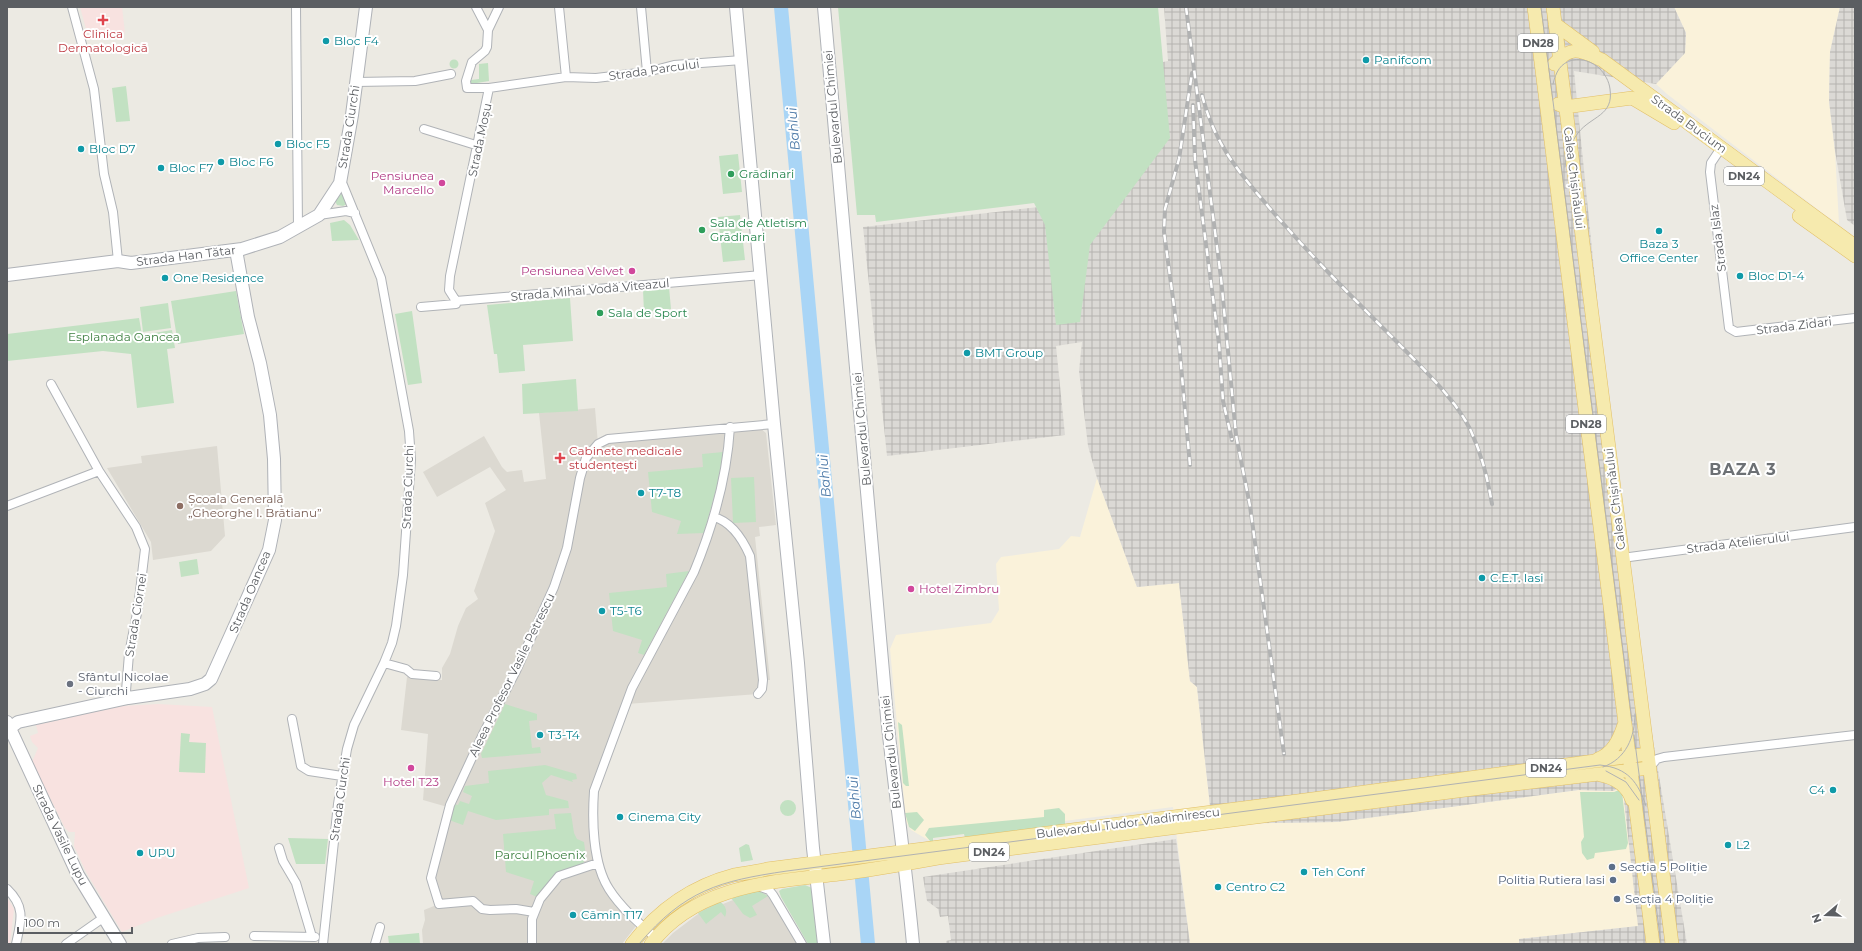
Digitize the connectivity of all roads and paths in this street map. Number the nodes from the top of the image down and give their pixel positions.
1 (72, 7) edge
2 (296, 7) edge
3 (366, 7) edge
4 (476, 7) edge
5 (499, 7) edge
6 (559, 7) edge
7 (641, 7) edge
8 (736, 7) edge
9 (824, 7) edge
10 (1534, 7) edge
11 (1553, 7) edge
12 (1555, 24) junction
13 (488, 30) junction
14 (1559, 58) junction
15 (742, 60) junction
16 (1602, 60) junction
17 (647, 72) junction
18 (451, 74) dead end
19 (566, 77) junction
20 (356, 82) junction
21 (1543, 86) junction
22 (489, 88) junction
23 (1565, 107) junction
24 (424, 129) dead end
25 (479, 146) junction
26 (1719, 151) junction
27 (340, 183) junction
28 (355, 213) junction
29 (319, 215) junction
30 (298, 228) junction
31 (1855, 246) edge
32 (236, 250) junction
33 (1855, 256) edge
34 (118, 261) junction
35 (762, 275) junction
36 (7, 276) edge
37 (456, 301) junction
38 (421, 307) dead end
39 (1855, 318) edge
40 (1732, 331) joint
41 (51, 384) dead end
42 (774, 424) junction
43 (730, 427) junction
44 (99, 471) junction
45 (7, 506) edge
46 (714, 518) junction
47 (1855, 528) edge
48 (1622, 558) junction
49 (384, 663) junction
50 (436, 676) dead end
51 (758, 694) dead end
52 (128, 698) junction
53 (292, 720) dead end
54 (1625, 724) junction
55 (8, 725) edge
56 (1855, 735) edge
57 (1629, 756) junction
58 (1651, 760) junction
59 (1594, 768) junction
60 (1630, 770) junction
61 (342, 776) junction
62 (1635, 811) junction
63 (279, 848) dead end
64 (904, 858) junction
65 (815, 862) junction
66 (598, 863) junction
67 (816, 876) junction
68 (755, 885) junction
69 (7, 889) edge
70 (534, 912) junction
71 (103, 918) junction
72 (380, 927) dead end
73 (645, 928) junction
74 (254, 936) dead end
75 (226, 937) dead end
76 (312, 937) junction
77 (323, 940) edge
78 (654, 941) edge
79 (16, 944) edge
80 (66, 944) edge
81 (120, 944) edge
82 (172, 944) edge
83 (375, 944) edge
84 (532, 944) edge
85 (632, 944) edge
86 (802, 944) edge
87 (824, 944) edge
88 (913, 944) edge
89 (1653, 944) edge
90 (1672, 944) edge

1 - 34 street
2 - 30 street
3 - 20 main road, Strada Ciurchi
4 - 13 street
5 - 13 street, Strada Moșu
6 - 19 street
7 - 17 street
8 - 15 main road
9 - 64 main road, Bulevardul Chimiei
10 - 21 main road, Calea Chișinăului / DN28
11 - 12 main road, Calea Chișinăului / DN28
12 - 14 main road, Calea Chișinăului / DN28
12 - 16 main road, DN24
13 - 22 street, Strada Moșu
14 - 16 main road, Strada Bucium / DN24
14 - 21 main road, Strada Bucium / DN24
14 - 23 main road, Calea Chișinăului / DN28
15 - 17 street, Strada Parcului
15 - 35 main road
16 - 26 main road, Strada Bucium / DN24
17 - 19 street, Strada Parcului
18 - 20 street
19 - 22 street, Strada Parcului
20 - 27 main road, Strada Ciurchi
21 - 23 main road
21 - 54 main road, Calea Chișinăului / DN28
22 - 25 street, Strada Moșu
23 - 26 main road, Strada Bucium / DN24
23 - 48 main road, Calea Chișinăului / DN28
24 - 25 street
25 - 37 street, Strada Moșu
26 - 31 main road, Strada Bucium / DN24
26 - 33 main road, Strada Bucium / DN24
26 - 40 street, Strada Islaz
27 - 28 street, Strada Ciurchi
27 - 29 main road, Strada Han Tătar
28 - 29 street
28 - 49 street, Strada Ciurchi
29 - 30 main road, Strada Han Tătar
30 - 32 main road, Strada Han Tătar
32 - 34 main road, Strada Han Tătar
32 - 52 main road, Strada Oancea
34 - 36 main road, Strada Han Tătar
35 - 37 street, Strada Mihai Vodă Viteazul
35 - 42 main road
37 - 38 street, Strada Mihai Vodă Viteazul
39 - 40 street, Strada Zidari
41 - 44 street, Strada Ciornei
42 - 43 street, Aleea Profesor Vasile Petrescu
42 - 65 main road
43 - 46 street
43 - 70 street, Aleea Profesor Vasile Petrescu
44 - 45 street
44 - 52 street, Strada Ciornei
46 - 51 street
46 - 66 street
47 - 48 street, Strada Atelierului
48 - 58 main road, Calea Chișinăului / DN28
49 - 50 street
49 - 61 street, Strada Ciurchi
52 - 55 main road
53 - 61 street
54 - 57 main road, Calea Chișinăului / DN28
54 - 59 main road
55 - 71 main road, Strada Vasile Lupu
56 - 58 street
57 - 58 main road, Bulevardul Tudor Vladimirescu / DN24
57 - 59 main road, Bulevardul Tudor Vladimirescu / DN24
57 - 60 main road, Calea Chișinăului / DN28
58 - 60 main road, Bulevardul Tudor Vladimirescu / DN24
58 - 90 main road, Calea Chișinăului / DN28
59 - 60 main road, Bulevardul Tudor Vladimirescu / DN24
59 - 62 main road
59 - 64 main road, Bulevardul Tudor Vladimirescu / DN24
60 - 62 main road, Calea Chișinăului / DN28
61 - 77 street, Strada Ciurchi
62 - 89 main road, Calea Chișinăului / DN28
63 - 76 street
64 - 65 main road, Bulevardul Tudor Vladimirescu / DN24
64 - 67 main road, Bulevardul Tudor Vladimirescu / DN24
64 - 88 main road, Bulevardul Chimiei
65 - 67 main road
65 - 73 main road, Bulevardul Tudor Vladimirescu / DN24
66 - 70 street
66 - 73 street
67 - 68 main road, Bulevardul Tudor Vladimirescu / DN24
67 - 87 main road
68 - 78 main road, Bulevardul Tudor Vladimirescu / DN24
68 - 86 street
69 - 79 street
70 - 84 street
71 - 80 street
71 - 81 main road, Strada Vasile Lupu
72 - 83 street
73 - 78 street
73 - 85 main road, Bulevardul Tudor Vladimirescu / DN24
74 - 76 street
75 - 82 street
76 - 77 street

